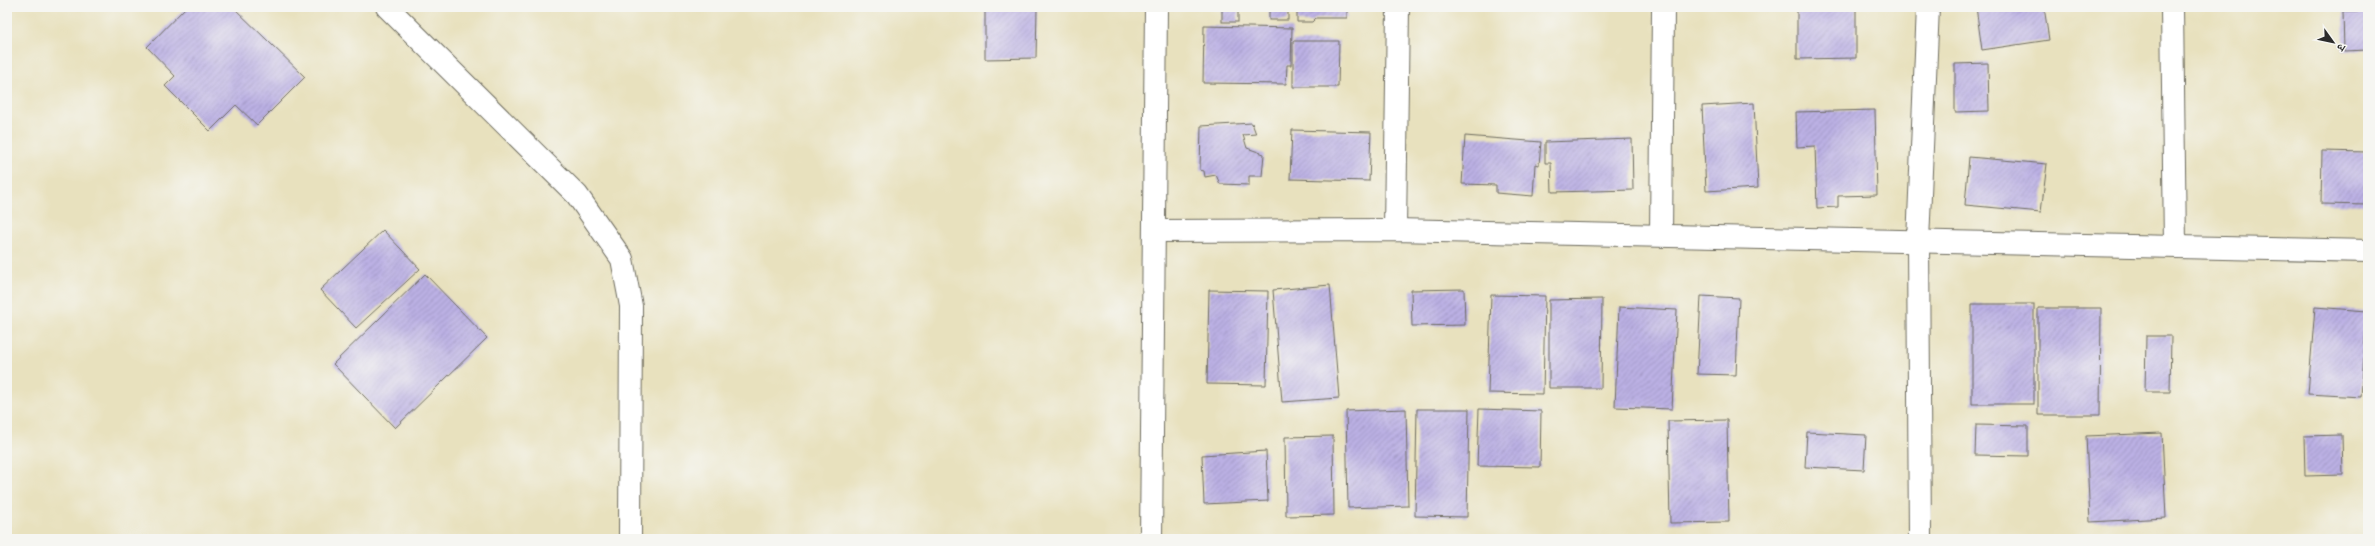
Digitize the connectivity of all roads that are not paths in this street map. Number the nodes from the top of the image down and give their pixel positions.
1 (387, 7) edge
2 (1156, 7) edge
3 (1398, 7) edge
4 (1663, 7) edge
5 (1928, 7) edge
6 (2172, 7) edge
7 (1395, 230) junction
8 (1154, 231) junction
9 (1661, 235) junction
10 (1918, 241) junction
11 (2175, 246) junction
12 (2368, 251) edge
13 (630, 539) edge
14 (1151, 539) edge
15 (1920, 539) edge

1 - 13 street
2 - 8 street
3 - 7 street
4 - 9 street
5 - 10 street
6 - 11 street
7 - 8 street
7 - 9 street
8 - 14 street
9 - 10 street
10 - 11 street
10 - 15 street
11 - 12 street

